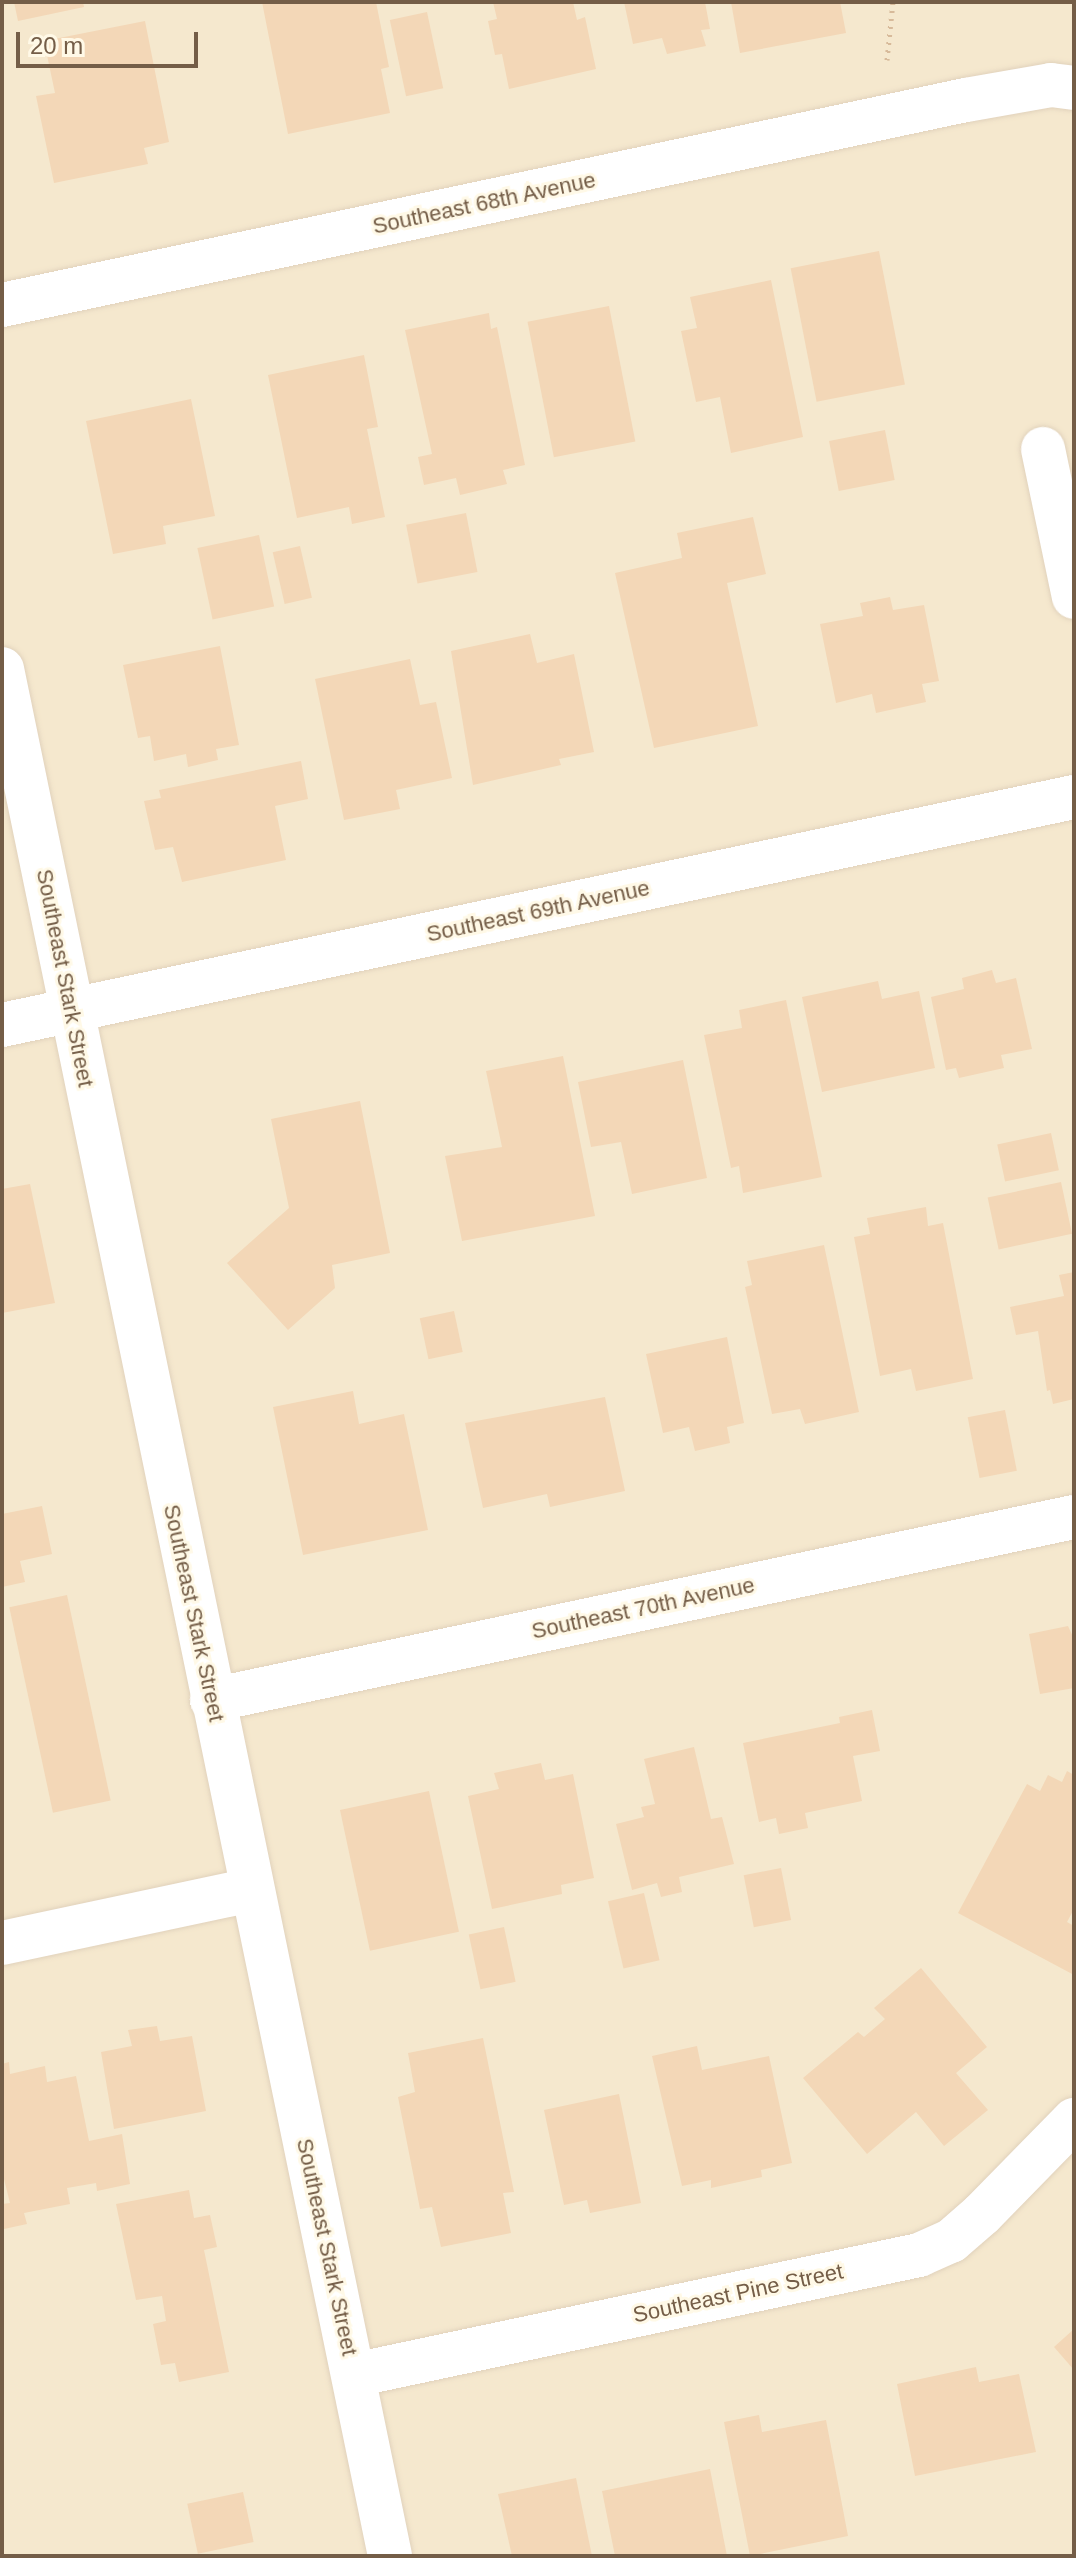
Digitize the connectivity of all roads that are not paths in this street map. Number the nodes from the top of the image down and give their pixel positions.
1 (1074, 88) edge
2 (2, 305) edge
3 (1043, 449) dead end
4 (1074, 597) edge
5 (2, 669) edge
6 (1074, 797) edge
7 (71, 1011) junction
8 (2, 1025) edge
9 (1074, 1517) edge
10 (212, 1700) junction
11 (252, 1890) junction
12 (2, 1943) edge
13 (1074, 2120) edge
14 (354, 2375) junction
15 (390, 2556) edge

1 - 2 street, Southeast 68th Avenue
3 - 4 street
5 - 7 street, Southeast Stark Street
6 - 7 street, Southeast 69th Avenue
7 - 8 street, Southeast 69th Avenue
7 - 10 street, Southeast Stark Street
9 - 10 street, Southeast 70th Avenue
10 - 11 street, Southeast Stark Street
11 - 12 street
11 - 14 street, Southeast Stark Street
13 - 14 street, Southeast Pine Street
14 - 15 street, Southeast Stark Street

